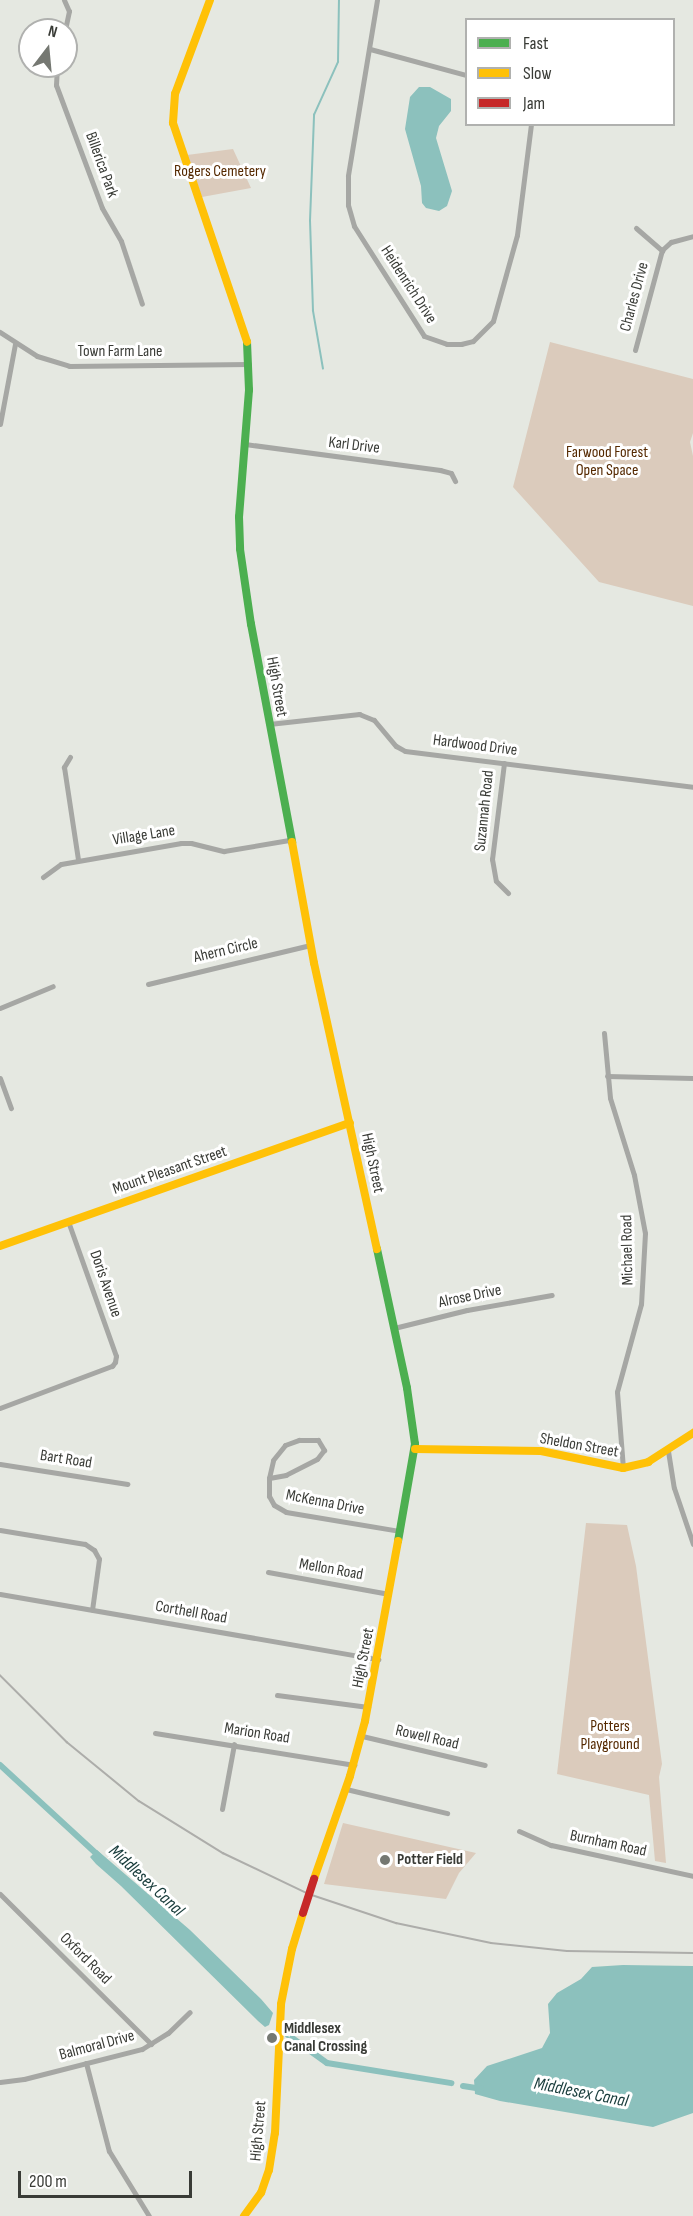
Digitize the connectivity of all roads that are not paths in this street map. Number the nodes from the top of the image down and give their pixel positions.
1 (64, 0) edge
2 (210, 0) edge
3 (378, 0) edge
4 (68, 18) edge
5 (370, 49) junction
6 (465, 75) edge
7 (56, 78) edge
8 (531, 126) edge
9 (636, 228) dead end
10 (693, 236) edge
11 (662, 251) junction
12 (142, 304) dead end
13 (0, 332) edge
14 (15, 344) junction
15 (635, 350) dead end
16 (249, 364) junction
17 (0, 424) edge
18 (244, 444) junction
19 (455, 481) dead end
20 (269, 724) junction
21 (70, 757) dead end
22 (504, 763) junction
23 (693, 787) edge
24 (289, 840) junction
25 (78, 860) junction
26 (43, 877) dead end
27 (508, 892) dead end
28 (310, 945) junction
29 (148, 984) dead end
30 (53, 986) dead end
31 (0, 1008) edge
32 (604, 1033) dead end
33 (607, 1076) junction
34 (0, 1078) edge
35 (693, 1078) edge
36 (11, 1108) dead end
37 (350, 1123) junction
38 (68, 1221) junction
39 (0, 1246) edge
40 (552, 1295) dead end
41 (394, 1328) junction
42 (0, 1408) edge
43 (693, 1433) edge
44 (415, 1449) junction
45 (668, 1451) junction
46 (0, 1464) edge
47 (623, 1468) junction
48 (269, 1478) junction
49 (127, 1484) dead end
50 (0, 1530) edge
51 (400, 1531) junction
52 (693, 1544) edge
53 (268, 1572) dead end
54 (0, 1594) edge
55 (389, 1594) junction
56 (92, 1610) junction
57 (378, 1659) junction
58 (277, 1695) dead end
59 (368, 1707) junction
60 (155, 1733) dead end
61 (362, 1736) junction
62 (234, 1744) junction
63 (354, 1765) junction
64 (485, 1765) dead end
65 (346, 1789) junction
66 (222, 1809) dead end
67 (447, 1813) dead end
68 (519, 1831) dead end
69 (693, 1876) edge
70 (0, 1894) edge
71 (6, 1900) junction
72 (0, 1906) edge
73 (189, 2012) dead end
74 (151, 2044) junction
75 (86, 2063) junction
76 (0, 2082) edge
77 (149, 2216) edge
78 (246, 2216) edge

1 - 4 street
2 - 16 main road, High Street
3 - 5 street, Heidenrich Drive
5 - 6 street
5 - 8 street, Heidenrich Drive
7 - 12 street, Billerica Park
9 - 11 street
10 - 11 street, Charles Drive
11 - 15 street, Charles Drive
13 - 14 street, Town Farm Lane
14 - 16 street, Town Farm Lane
14 - 17 street
16 - 18 main road, High Street
18 - 19 street, Karl Drive
18 - 20 main road, High Street
20 - 22 street, Hardwood Drive
20 - 24 main road, High Street
21 - 25 street
22 - 23 street, Hardwood Drive
22 - 27 street, Suzannah Road
24 - 25 street, Village Lane
24 - 28 main road, High Street
25 - 26 street, Village Lane
28 - 29 street, Ahern Circle
28 - 37 main road, High Street
30 - 31 street
32 - 33 street, Michael Road
33 - 35 street
33 - 47 street, Michael Road
34 - 36 street
37 - 38 main road, Mount Pleasant Street
37 - 41 main road, High Street
38 - 39 main road, Mount Pleasant Street
38 - 42 street, Doris Avenue
40 - 41 street, Alrose Drive
41 - 44 main road, High Street
43 - 45 main road, Sheldon Street
44 - 47 main road, Sheldon Street
44 - 51 main road, High Street
45 - 47 main road, Sheldon Street
45 - 52 street
46 - 49 street, Bart Road
48 - 48 street, McKenna Drive
48 - 51 street, McKenna Drive
50 - 56 street
51 - 55 main road, High Street
53 - 55 street, Mellon Road
54 - 56 street, Corthell Road
55 - 57 main road, High Street
56 - 57 street, Corthell Road
57 - 59 main road, High Street
58 - 59 street
59 - 61 main road, High Street
60 - 62 street, Marion Road
61 - 63 main road, High Street
61 - 64 street, Rowell Road
62 - 63 street, Marion Road
62 - 66 street
63 - 65 main road, High Street
65 - 67 street
65 - 78 main road, High Street, bridge
68 - 69 street, Burnham Road
70 - 71 street, Oxford Road
71 - 72 street
71 - 74 street, Oxford Road
73 - 74 street, Balmoral Drive
74 - 75 street, Balmoral Drive
75 - 76 street, Balmoral Drive
75 - 77 street

